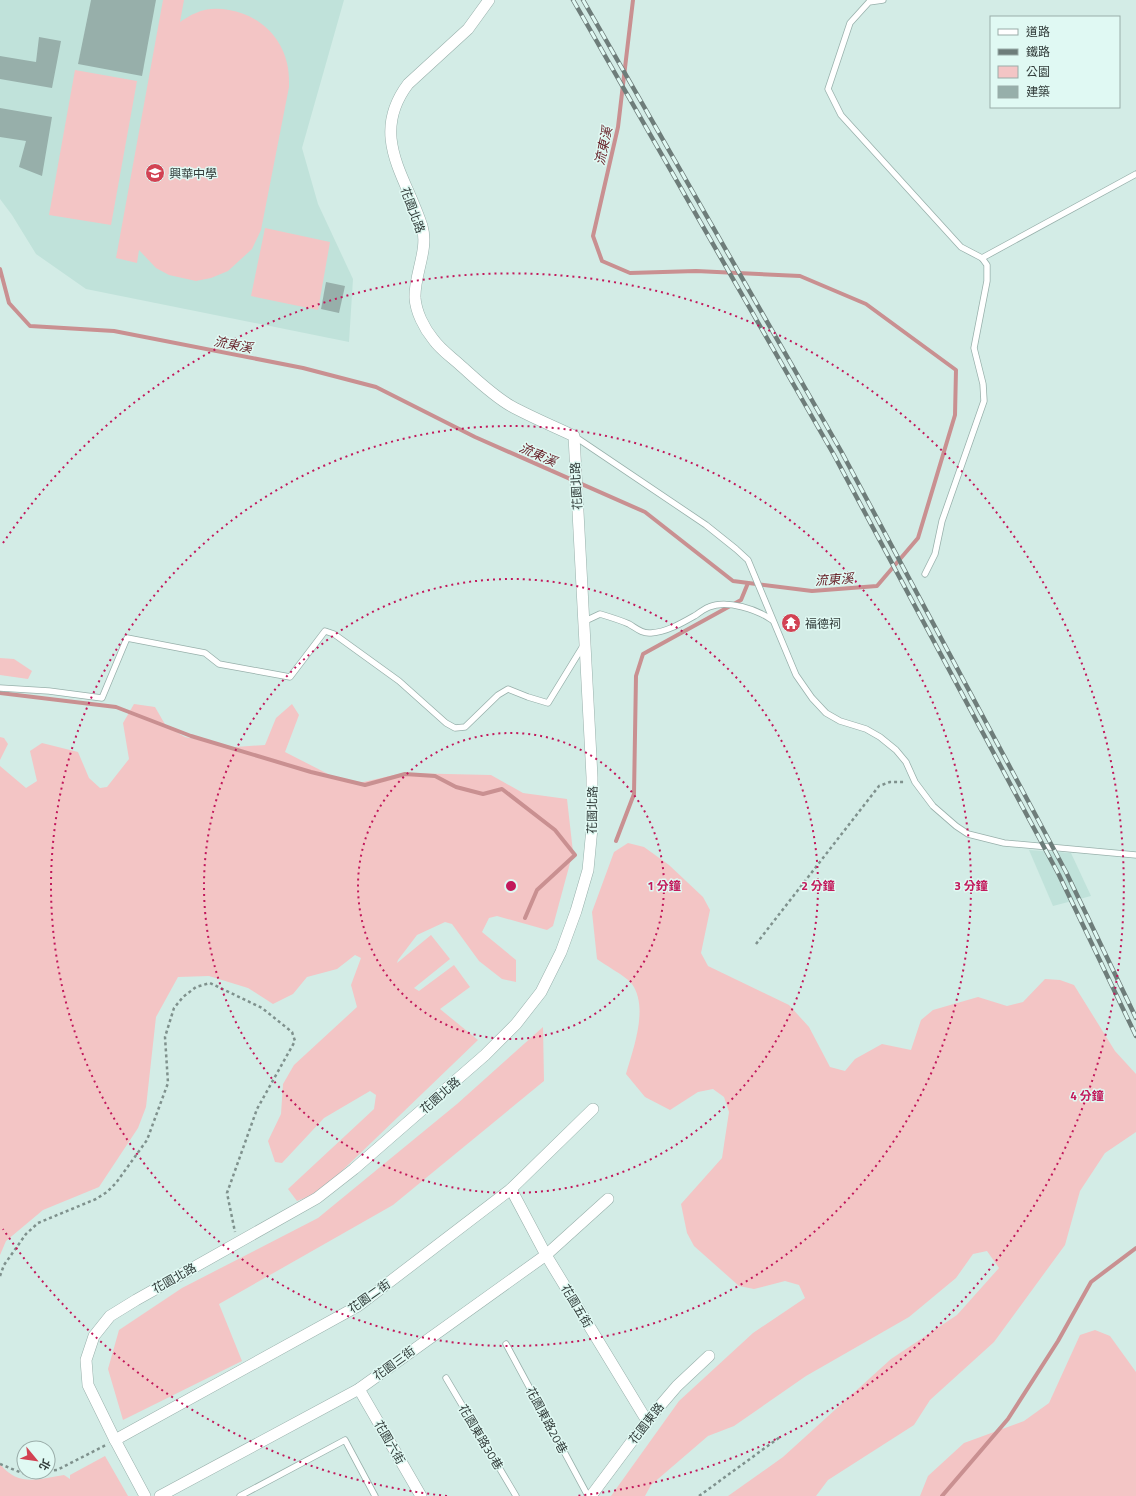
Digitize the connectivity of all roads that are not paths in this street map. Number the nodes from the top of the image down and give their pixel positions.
1 (490, 0) edge
2 (883, 0) edge
3 (1136, 174) edge
4 (982, 258) junction
5 (574, 436) junction
6 (925, 574) dead end
7 (772, 618) junction
8 (583, 622) junction
9 (584, 644) junction
10 (0, 688) edge
11 (1136, 855) edge
12 (593, 1109) dead end
13 (511, 1189) junction
14 (608, 1199) dead end
15 (546, 1254) junction
16 (506, 1344) dead end
17 (709, 1356) dead end
18 (446, 1378) dead end
19 (359, 1389) junction
20 (647, 1421) junction
21 (115, 1440) junction
22 (145, 1496) edge
23 (160, 1496) edge
24 (240, 1496) edge
25 (374, 1496) edge
26 (421, 1496) edge
27 (516, 1496) edge
28 (589, 1496) edge

1 - 5 street, 花園北路
2 - 4 lane
3 - 4 lane
4 - 6 lane
5 - 7 lane
5 - 8 street, 花園北路
7 - 8 lane
7 - 11 lane
8 - 9 street, 花園北路
9 - 10 lane
9 - 21 street, 花園北路
12 - 13 street, 花園二街
13 - 15 street, 花園五街
13 - 21 street, 花園二街
14 - 15 street, 花園三街
15 - 19 street, 花園三街
15 - 20 street, 花園五街
16 - 28 lane, 花園東路20巷
17 - 20 street, 花園東路
18 - 27 lane, 花園東路30巷
19 - 23 street, 花園三街
19 - 26 street, 花園六街
20 - 28 street, 花園東路
21 - 22 street, 花園北路
24 - 25 lane

